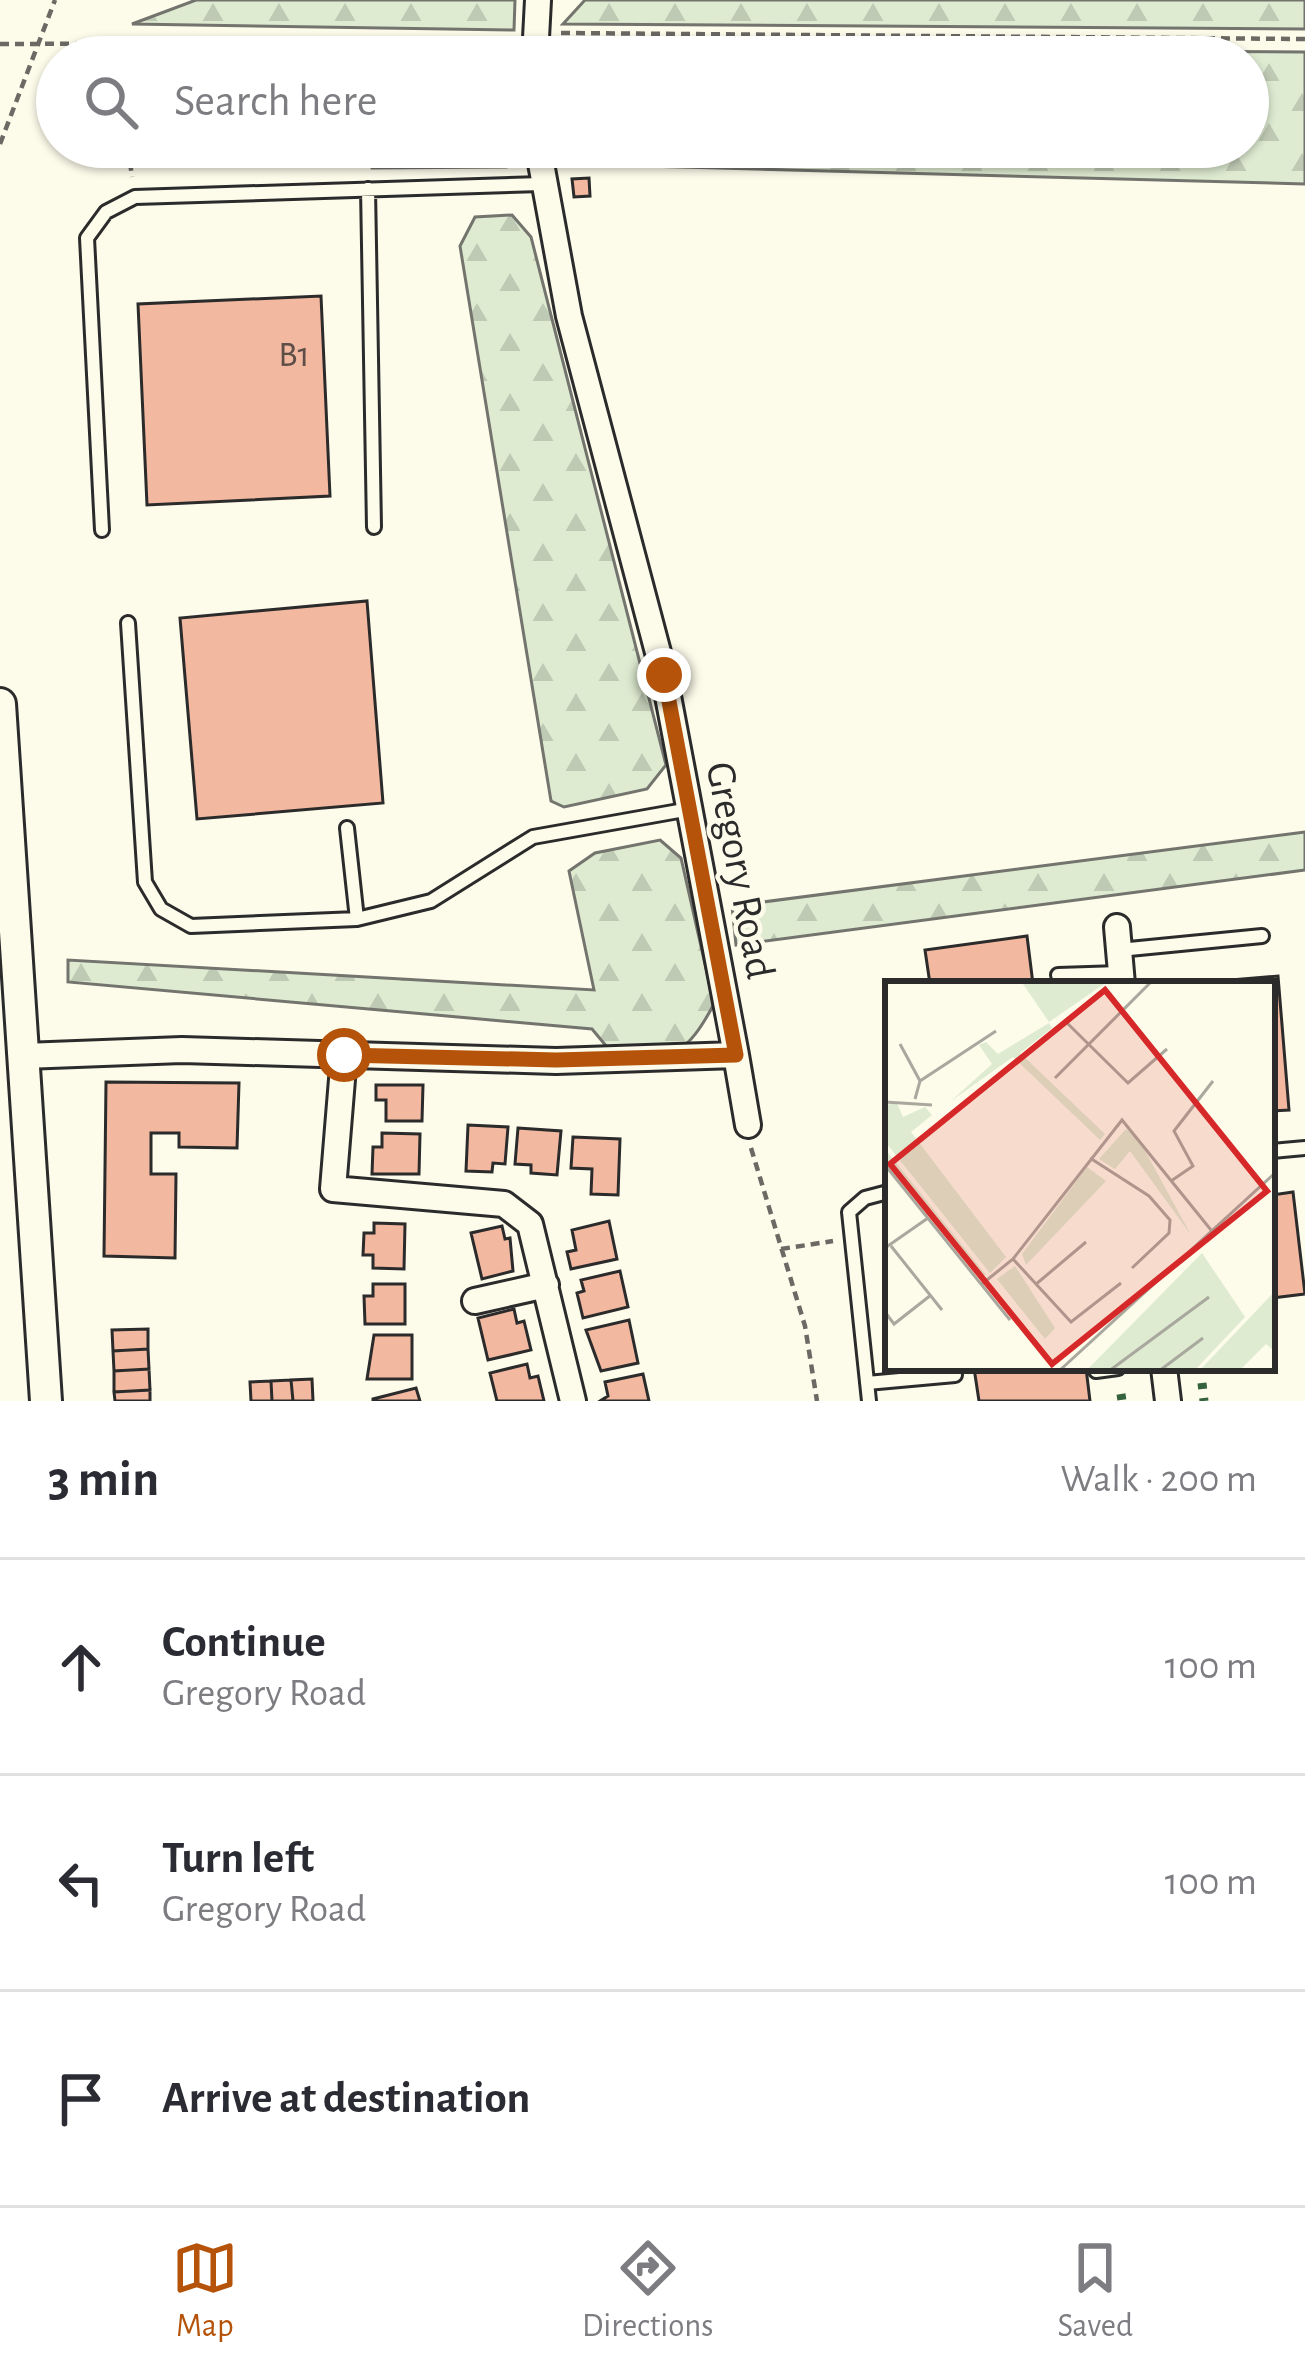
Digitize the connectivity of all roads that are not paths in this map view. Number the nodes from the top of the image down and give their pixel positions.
1 (538, 0) edge
2 (536, 36) edge
3 (540, 168) edge
4 (541, 184) junction
5 (368, 189) junction
6 (374, 527) dead end
7 (102, 530) dead end
8 (128, 623) dead end
9 (0, 704) edge
10 (690, 808) junction
11 (347, 828) dead end
12 (357, 920) junction
13 (1262, 936) dead end
14 (1120, 958) edge
15 (1058, 976) dead end
16 (344, 1055) junction
17 (736, 1055) junction
18 (24, 1056) junction
19 (748, 1125) road end
20 (1305, 1148) edge
21 (1275, 1151) edge
22 (885, 1193) edge
23 (546, 1285) junction
24 (476, 1301) dead end
25 (1164, 1371) edge
26 (955, 1376) dead end
27 (867, 1383) junction
28 (46, 1401) edge
29 (573, 1401) edge
30 (869, 1401) edge
31 (1168, 1401) edge

1 - 2 street
3 - 4 street, Gregory Road
4 - 5 lane
4 - 10 street, Gregory Road
5 - 6 lane
5 - 7 lane
8 - 12 lane
9 - 18 street
10 - 12 lane
10 - 17 street, Gregory Road
11 - 12 lane
13 - 14 lane
14 - 15 lane
16 - 17 street
16 - 18 street
16 - 23 street
17 - 19 street, Gregory Road
18 - 28 street
20 - 21 lane
22 - 27 lane
23 - 24 street
23 - 29 street
25 - 31 street
26 - 27 lane
27 - 30 lane

